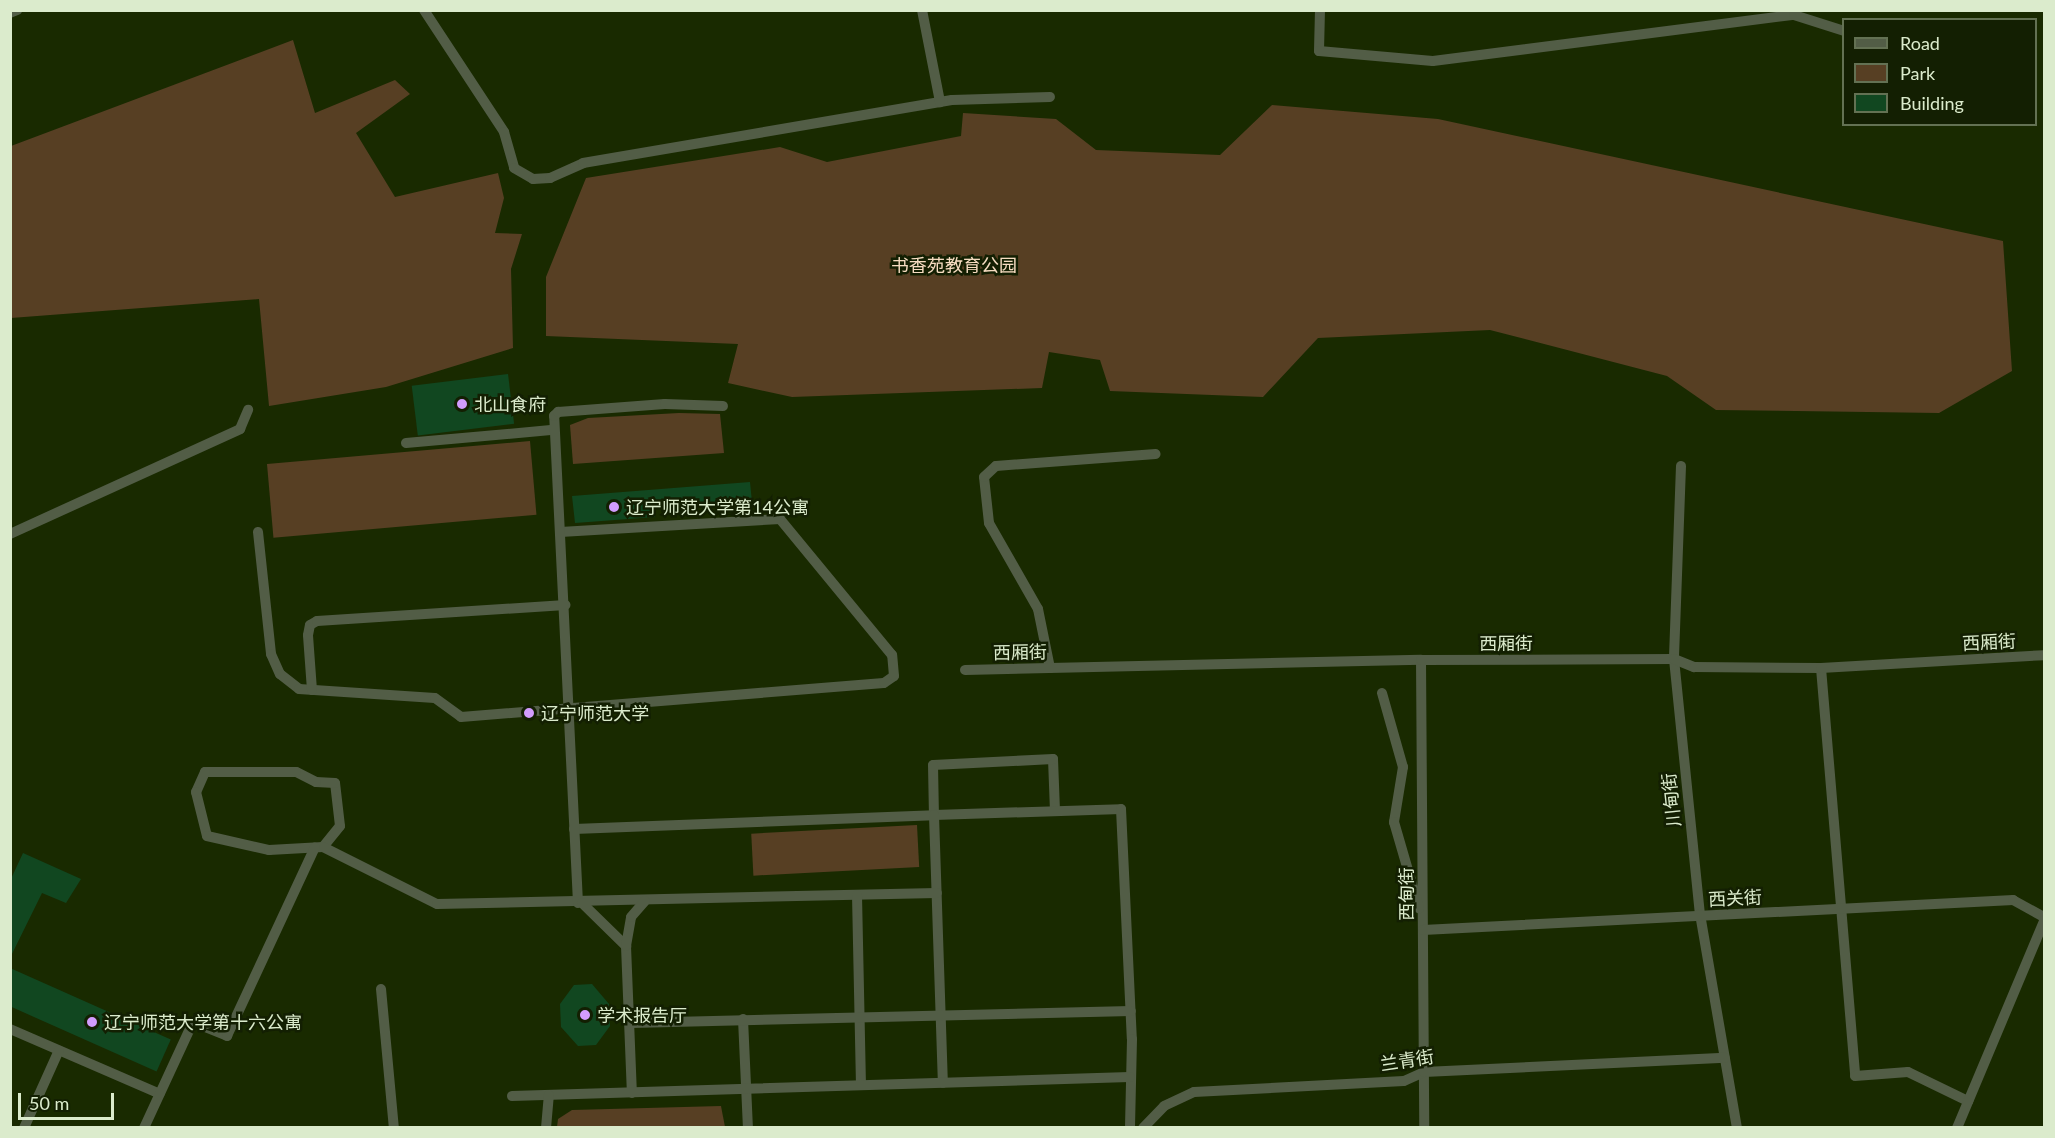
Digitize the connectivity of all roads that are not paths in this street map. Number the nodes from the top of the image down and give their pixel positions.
1 (17, 10) edge
2 (424, 10) edge
3 (922, 10) edge
4 (1320, 10) edge
5 (10, 13) edge
6 (1842, 30) edge
7 (1050, 97) dead end
8 (940, 102) junction
9 (723, 406) dead end
10 (248, 410) dead end
11 (553, 430) junction
12 (406, 443) dead end
13 (1156, 454) dead end
14 (1681, 466) dead end
15 (258, 532) dead end
16 (560, 532) junction
17 (10, 534) edge
18 (565, 605) junction
19 (2044, 655) edge
20 (1674, 659) junction
21 (1421, 660) junction
22 (1050, 668) junction
23 (1821, 668) junction
24 (966, 670) dead end
25 (312, 690) junction
26 (1382, 693) dead end
27 (569, 711) junction
28 (1055, 812) junction
29 (934, 815) junction
30 (574, 830) junction
31 (319, 847) junction
32 (937, 893) junction
33 (857, 895) junction
34 (645, 901) junction
35 (580, 903) junction
36 (1838, 909) junction
37 (1700, 916) junction
38 (2044, 917) edge
39 (2044, 921) edge
40 (1423, 926) junction
41 (626, 946) junction
42 (381, 989) dead end
43 (1131, 1011) junction
44 (941, 1014) junction
45 (858, 1015) junction
46 (743, 1019) junction
47 (631, 1023) junction
48 (10, 1029) edge
49 (59, 1050) junction
50 (1725, 1058) junction
51 (1424, 1072) junction
52 (1130, 1077) junction
53 (943, 1083) junction
54 (861, 1084) junction
55 (747, 1089) junction
56 (632, 1093) junction
57 (160, 1094) junction
58 (549, 1095) junction
59 (512, 1096) dead end
60 (1968, 1101) junction
61 (24, 1128) edge
62 (144, 1128) edge
63 (394, 1128) edge
64 (546, 1128) edge
65 (748, 1128) edge
66 (1130, 1128) edge
67 (1143, 1128) edge
68 (1424, 1128) edge
69 (1737, 1128) edge
70 (1957, 1128) edge

1 - 5 street
2 - 8 street
3 - 8 street
4 - 6 street
7 - 8 street
9 - 11 street
10 - 17 street
11 - 12 street
11 - 16 street
13 - 22 street
14 - 20 street, 川甸街
15 - 25 street
16 - 18 street
16 - 27 street
18 - 25 street
18 - 27 street
19 - 23 street, 西厢街
20 - 21 street, 西厢街
20 - 23 street, 西厢街
20 - 37 street, 川甸街
21 - 22 street, 西厢街
21 - 40 street, 西甸街
22 - 24 street, 西厢街
23 - 36 street
25 - 27 street
26 - 40 street
27 - 30 street
28 - 29 street
28 - 29 street
28 - 43 street
29 - 30 street
29 - 32 street
30 - 35 street
31 - 31 street
31 - 35 street
31 - 57 street
32 - 33 street
32 - 44 street
33 - 34 street
33 - 45 street
34 - 35 street
34 - 41 street
35 - 41 street
36 - 37 street, 西关街
36 - 38 street, 西关街
36 - 60 street
37 - 40 street, 西关街
37 - 50 street, 川甸街
39 - 60 street
40 - 51 street, 西甸街
41 - 47 street
42 - 63 street
43 - 44 street
43 - 52 street
44 - 45 street
44 - 53 street
45 - 46 street
45 - 54 street
46 - 47 street
46 - 55 street
47 - 56 street
48 - 49 street
49 - 57 street
49 - 61 street
50 - 51 street, 兰青街
50 - 69 street, 川甸街
51 - 67 street, 兰青街
51 - 68 street, 西甸街
52 - 53 street
52 - 66 street
53 - 54 street
54 - 55 street
55 - 56 street
55 - 65 street
56 - 58 street
57 - 62 street
58 - 59 street
58 - 64 street
60 - 70 street

